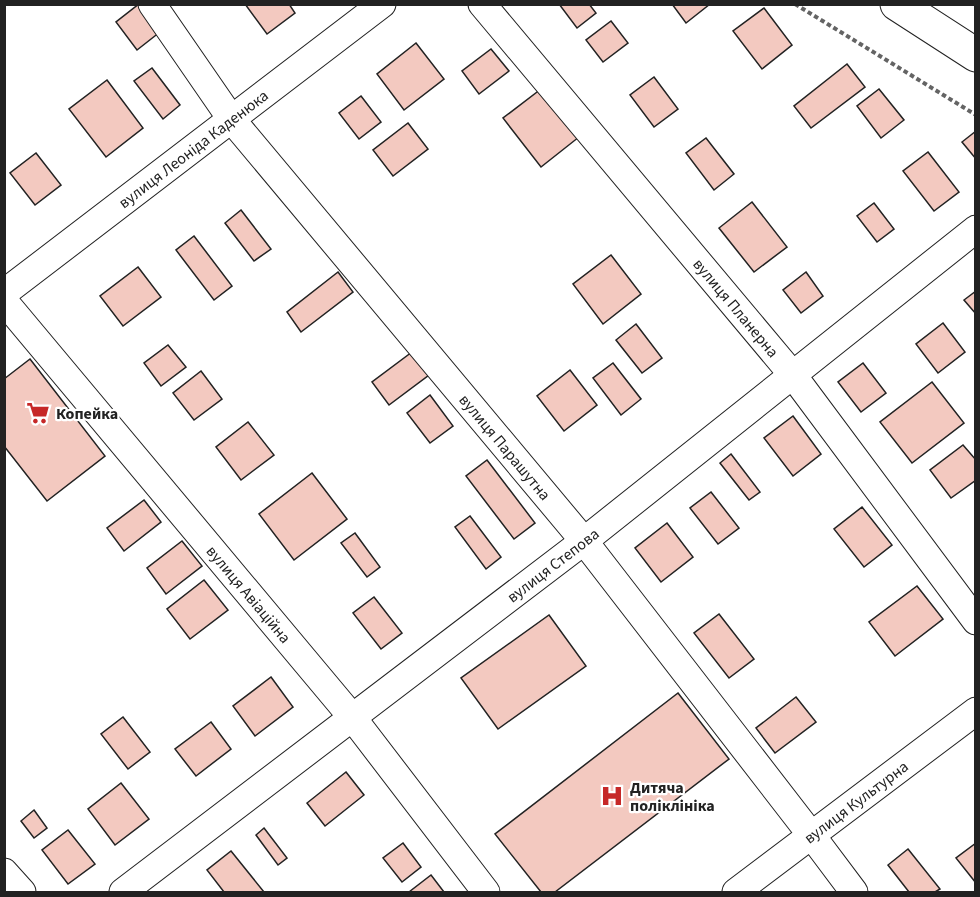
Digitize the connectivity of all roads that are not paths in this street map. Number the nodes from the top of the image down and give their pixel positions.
1 (152, 4) edge
2 (382, 4) edge
3 (482, 4) edge
4 (897, 4) edge
5 (975, 55) edge
6 (232, 120) junction
7 (975, 229) edge
8 (4, 293) edge
9 (4, 301) edge
10 (792, 374) junction
11 (584, 540) junction
12 (975, 621) edge
13 (975, 711) edge
14 (352, 717) junction
15 (812, 836) junction
16 (4, 872) edge
17 (22, 892) edge
18 (123, 892) edge
19 (486, 892) edge
20 (736, 892) edge
21 (854, 892) edge

1 - 6 street, вулиця Парашутна
2 - 6 street, вулиця Леоніда Каденюка
3 - 10 street, вулиця Планерна
4 - 5 main road
6 - 8 street, вулиця Леоніда Каденюка
6 - 11 street, вулиця Парашутна
7 - 10 street, вулиця Степова
9 - 14 street, вулиця Авіаційна
10 - 11 street, вулиця Степова
10 - 12 street, вулиця Планерна
11 - 14 street, вулиця Степова
11 - 15 street, вулиця Парашутна
13 - 15 street, вулиця Культурна
14 - 18 street, вулиця Степова
14 - 19 street, вулиця Авіаційна
15 - 20 street, вулиця Культурна
15 - 21 street, вулиця Парашутна
16 - 17 street

